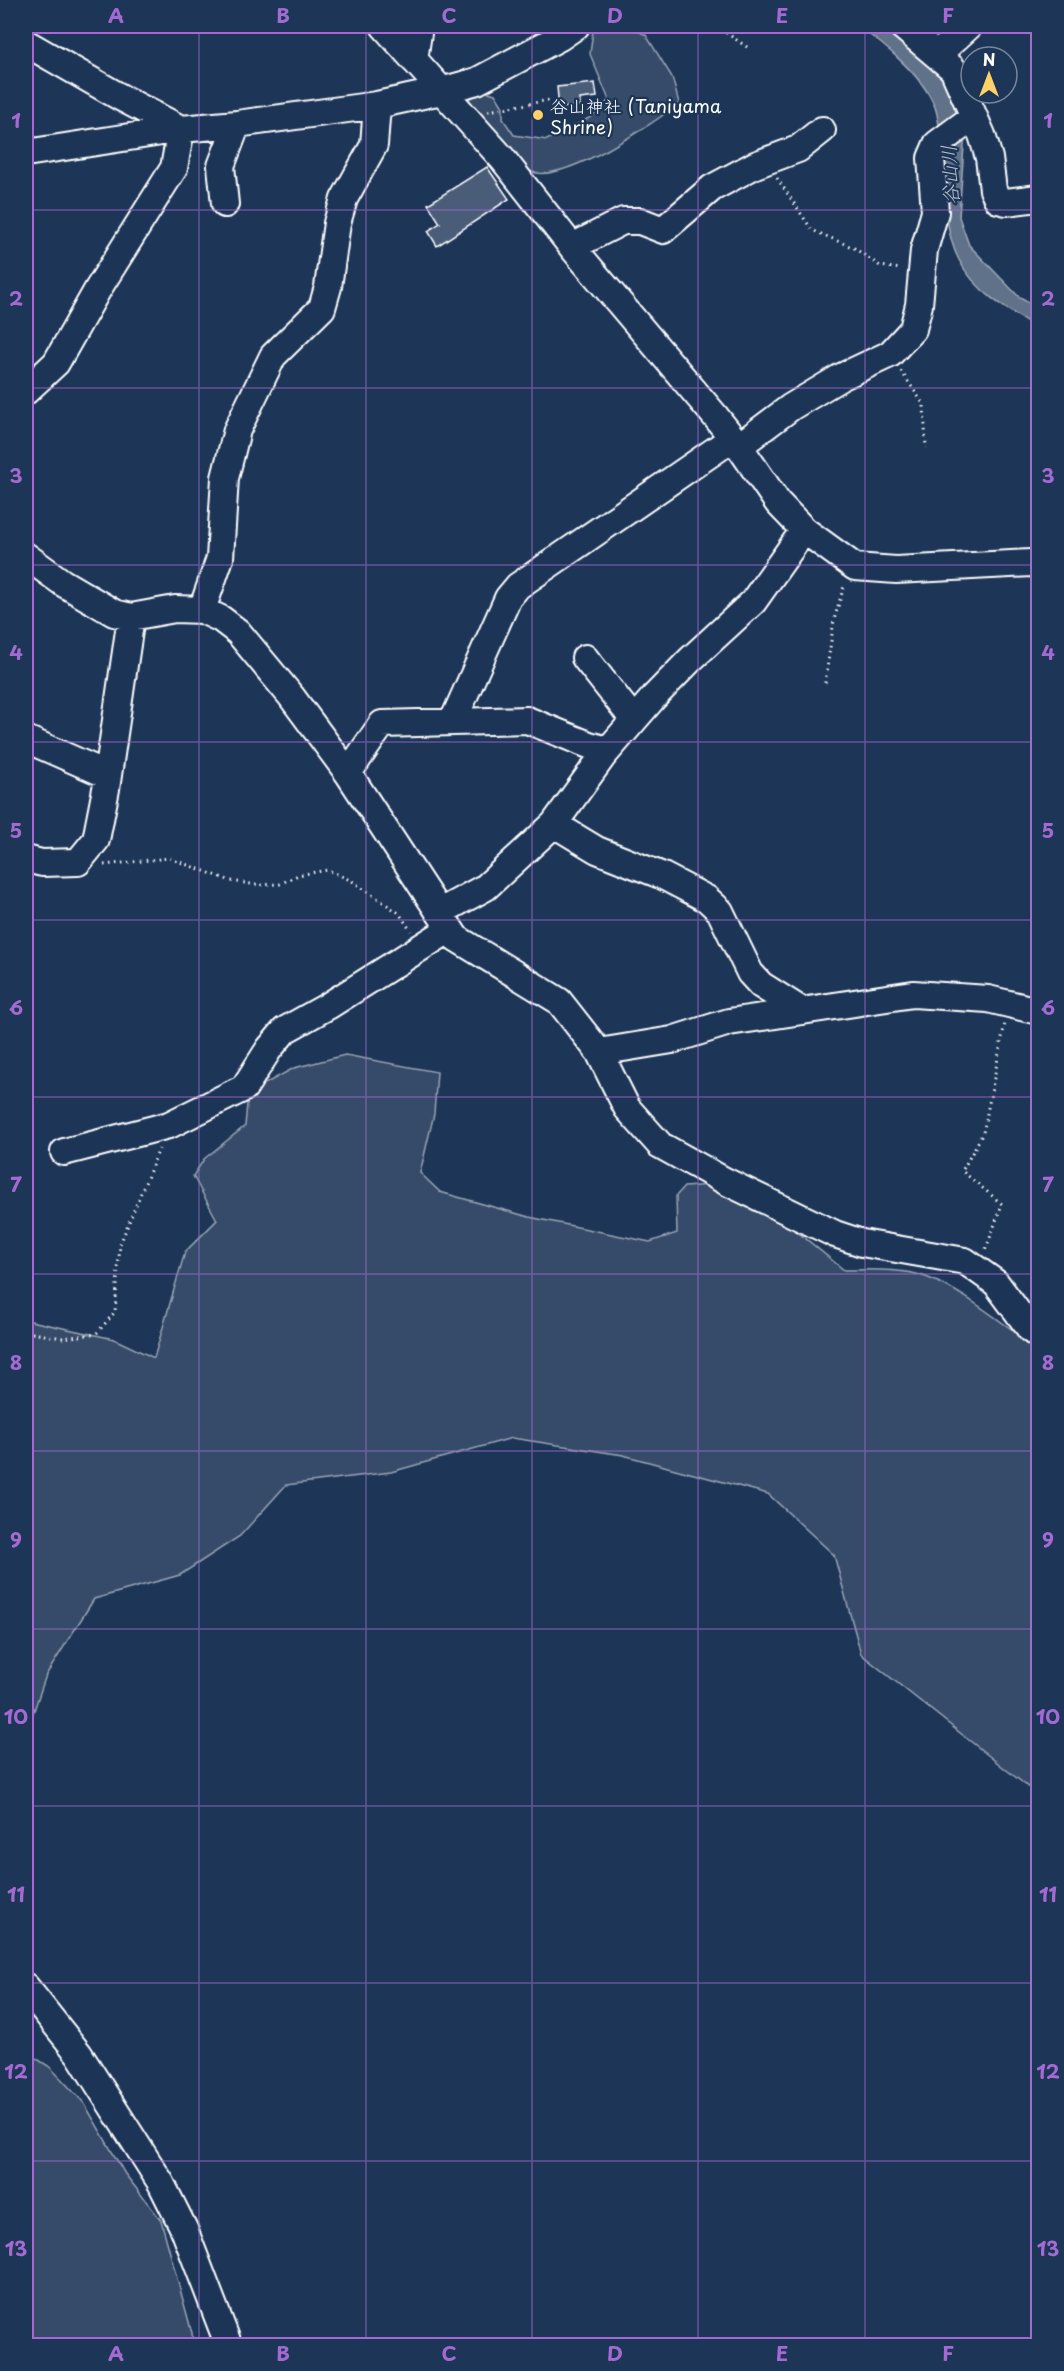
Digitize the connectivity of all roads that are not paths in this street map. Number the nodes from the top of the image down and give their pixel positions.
1 (384, 26) edge
2 (419, 26) edge
3 (576, 26) edge
4 (902, 26) edge
5 (969, 26) edge
6 (26, 43) edge
7 (937, 55) junction
8 (414, 60) junction
9 (441, 91) junction
10 (377, 105) junction
11 (972, 118) junction
12 (237, 124) junction
13 (181, 129) junction
14 (822, 130) dead end
15 (26, 153) edge
16 (1038, 198) edge
17 (225, 204) dead end
18 (572, 248) junction
19 (26, 391) edge
20 (736, 442) junction
21 (804, 530) junction
22 (26, 556) edge
23 (1038, 565) edge
24 (202, 610) junction
25 (131, 618) junction
26 (585, 658) dead end
27 (634, 720) junction
28 (453, 721) junction
29 (26, 739) edge
30 (608, 750) junction
31 (348, 773) junction
32 (108, 775) junction
33 (554, 824) junction
34 (26, 859) edge
35 (445, 920) junction
36 (802, 1011) junction
37 (1038, 1011) edge
38 (599, 1052) junction
39 (64, 1152) dead end
40 (1038, 1335) edge
41 (26, 1987) edge
42 (229, 2346) edge

1 - 8 street
2 - 8 street
3 - 9 street
4 - 7 street
5 - 7 street
6 - 13 street
7 - 11 street
8 - 9 street
9 - 10 street
9 - 18 street
10 - 12 street
10 - 24 street
11 - 16 street
11 - 20 street
12 - 13 street
12 - 17 street
13 - 15 street
13 - 19 street
14 - 18 street
18 - 20 street
20 - 21 street
20 - 28 street
21 - 23 street
21 - 27 street
22 - 25 street
24 - 25 street
24 - 31 street
25 - 32 street
26 - 27 street
27 - 30 street
28 - 30 street
28 - 31 street
29 - 32 street
30 - 33 street
31 - 35 street
32 - 34 street
33 - 35 street
33 - 36 street
35 - 38 street
35 - 39 street
36 - 37 street
36 - 38 street
38 - 40 street
41 - 42 street

